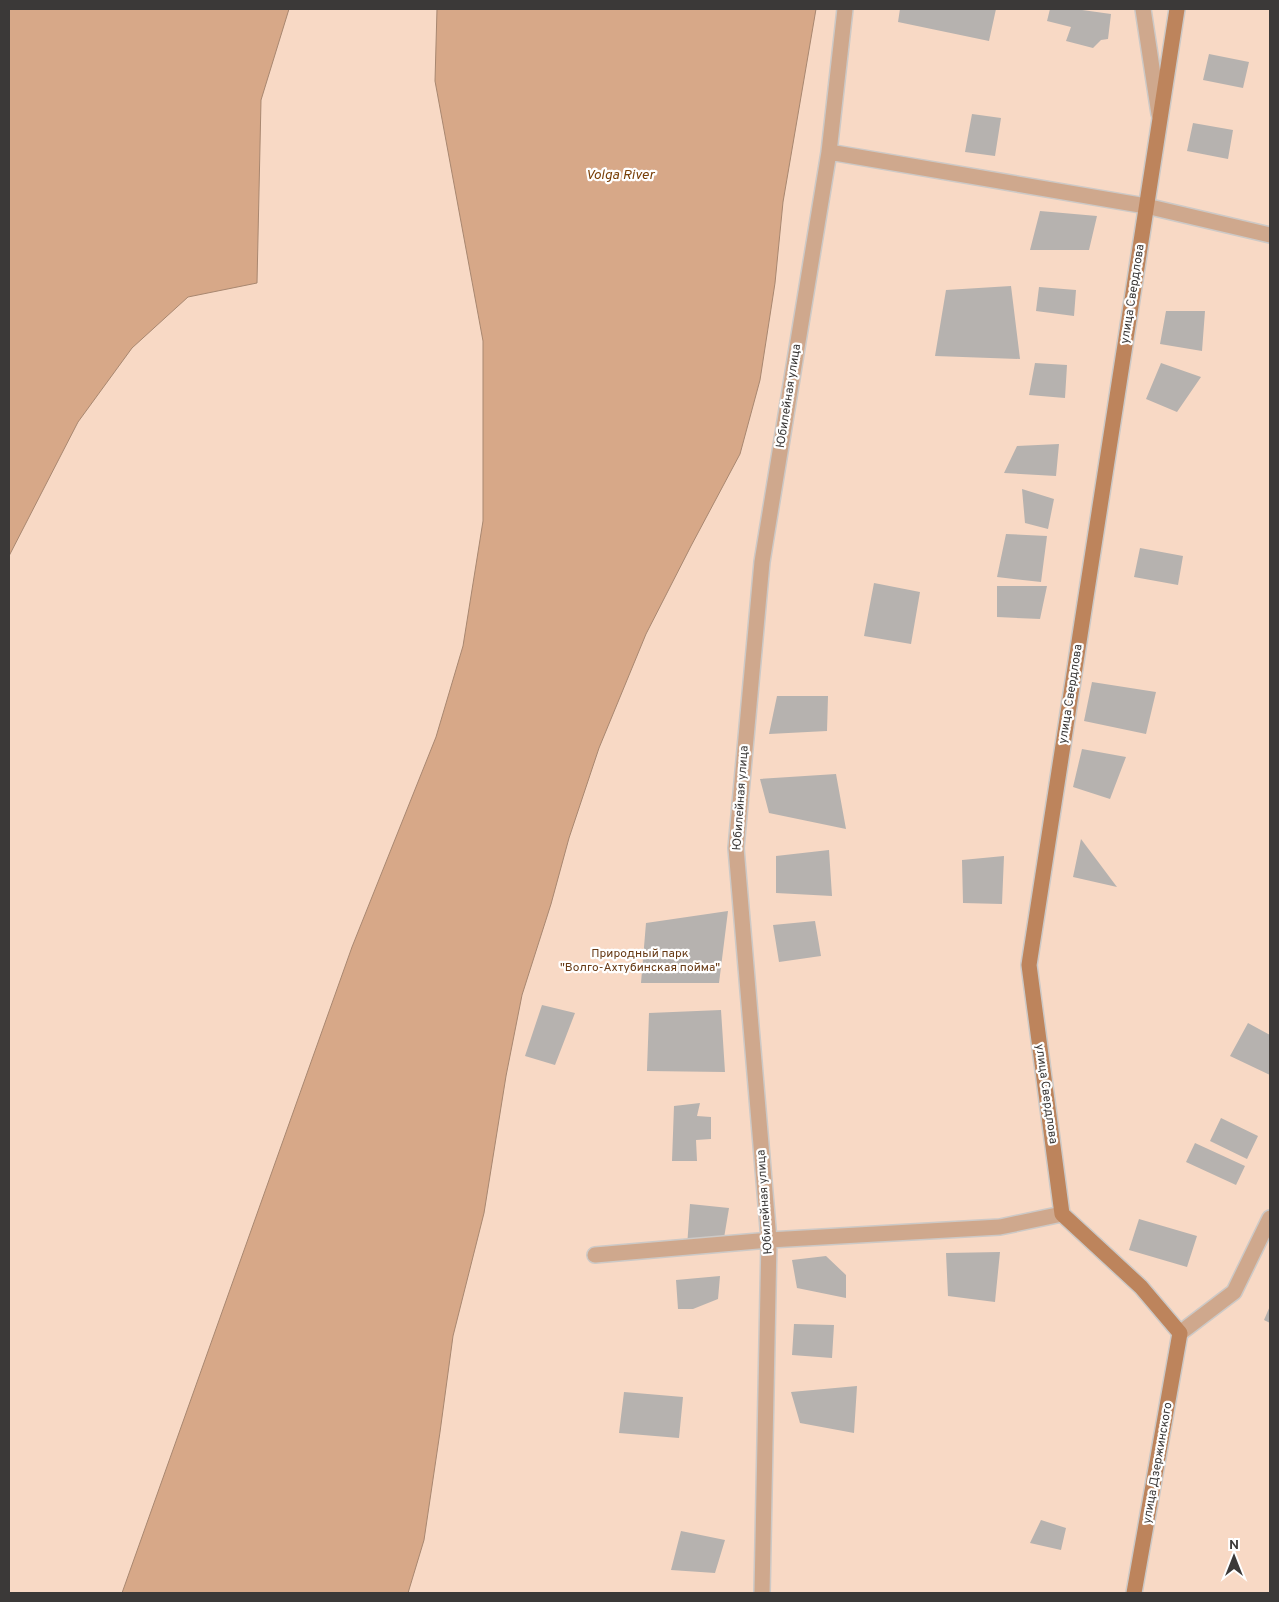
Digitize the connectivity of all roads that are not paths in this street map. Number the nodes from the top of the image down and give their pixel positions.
1 (845, 9) edge
2 (1143, 9) edge
3 (1177, 9) edge
4 (1160, 118) junction
5 (829, 152) junction
6 (1146, 206) junction
7 (1270, 235) edge
8 (1062, 1214) junction
9 (1270, 1218) edge
10 (770, 1240) junction
11 (595, 1255) dead end
12 (1180, 1333) junction
13 (762, 1593) edge
14 (1134, 1593) edge

1 - 5 street, Юбилейная улица
2 - 4 street
3 - 4 street, улица Свердлова
4 - 6 street, улица Свердлова
5 - 6 street
5 - 10 street, Юбилейная улица
6 - 7 street
6 - 8 street, улица Свердлова
8 - 10 street
8 - 12 street
9 - 12 street
10 - 11 street
10 - 13 street, Юбилейная улица
12 - 14 street, улица Дзержинского

